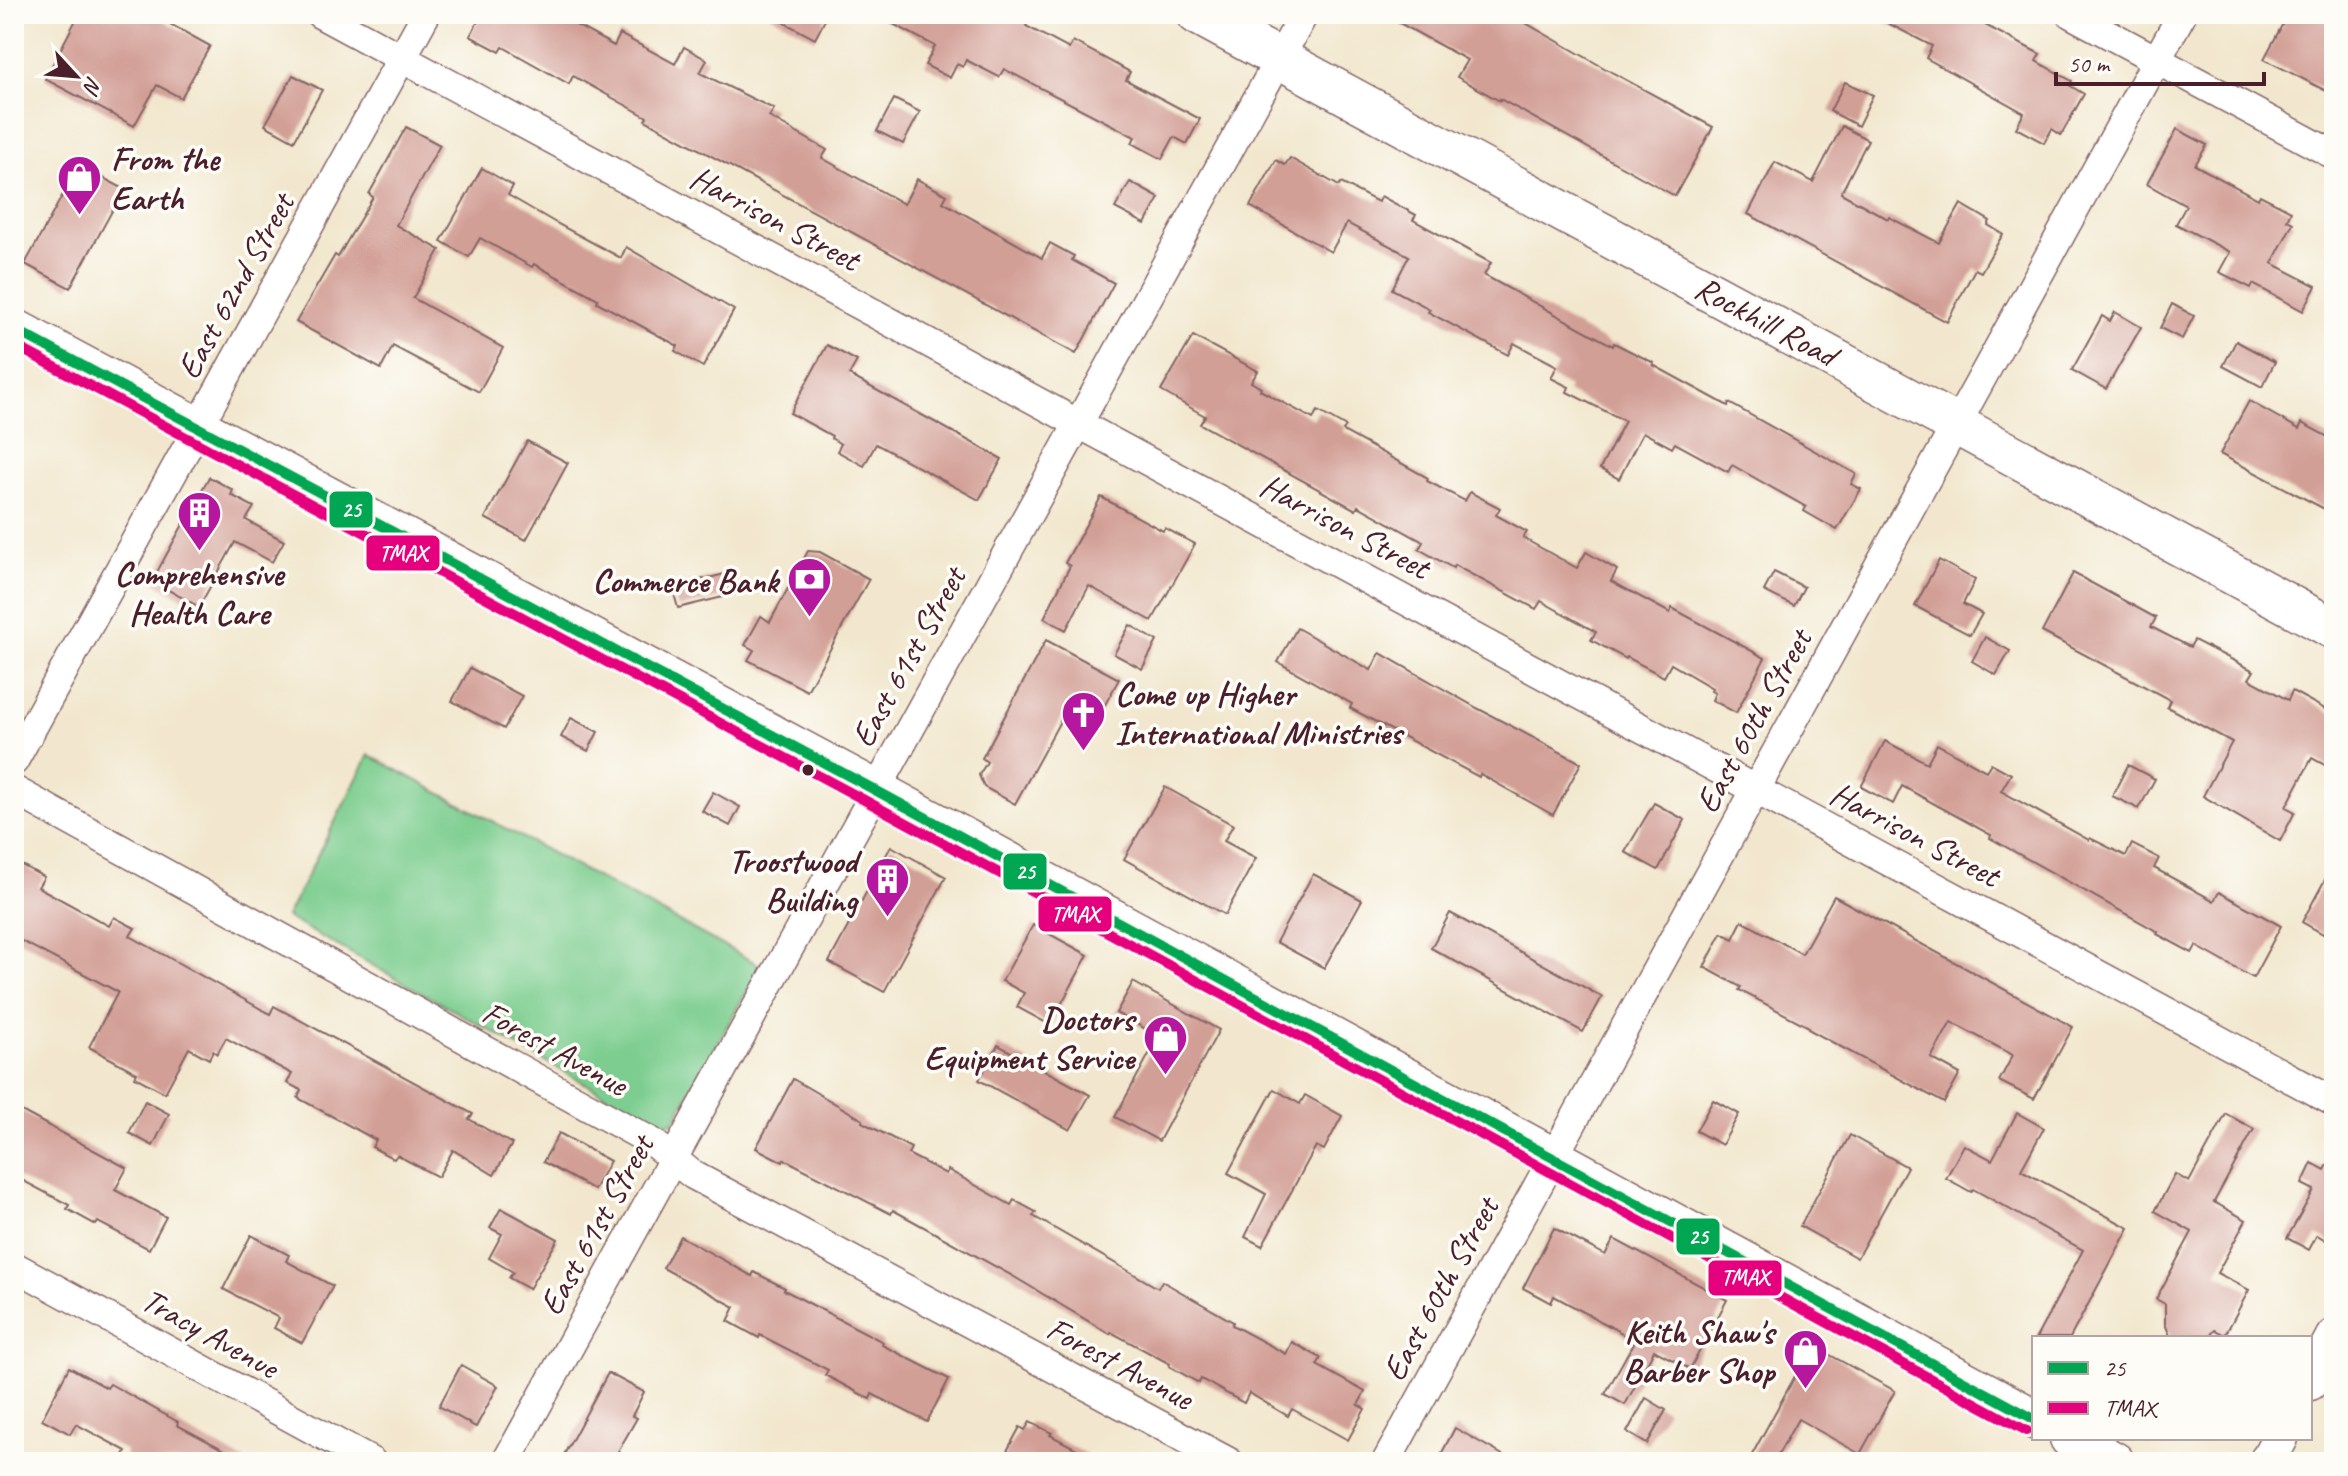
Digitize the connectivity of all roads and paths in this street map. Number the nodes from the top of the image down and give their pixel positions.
1 (320, 14) edge
2 (426, 14) edge
3 (1197, 14) edge
4 (1304, 14) edge
5 (2071, 14) edge
6 (2182, 14) edge
7 (402, 57) junction
8 (1279, 58) junction
9 (2157, 60) junction
10 (2334, 155) edge
11 (14, 329) edge
12 (1079, 422) junction
13 (1957, 424) junction
14 (198, 427) junction
15 (2334, 629) edge
16 (14, 761) edge
17 (1756, 789) junction
18 (14, 790) edge
19 (875, 790) junction
20 (2334, 1102) edge
21 (1553, 1157) junction
22 (673, 1160) junction
23 (14, 1266) edge
24 (2334, 1337) edge
25 (2312, 1378) edge
26 (2032, 1418) edge
27 (2074, 1440) edge
28 (2279, 1440) edge
29 (372, 1462) edge
30 (506, 1462) edge
31 (1229, 1462) edge
32 (1386, 1462) edge
33 (2114, 1462) edge
34 (2267, 1462) edge

1 - 7 street, Harrison Street
2 - 7 street, East 62nd Street
3 - 8 main road, Rockhill Road
4 - 8 street, East 61st Street
5 - 9 street
6 - 9 street, East 60th Street
7 - 12 street, Harrison Street
7 - 14 street, East 62nd Street
8 - 12 street, East 61st Street
8 - 13 main road, Rockhill Road
9 - 10 street
9 - 13 street, East 60th Street
11 - 14 main road
12 - 17 street, Harrison Street
12 - 19 street, East 61st Street
13 - 15 main road, Rockhill Road
13 - 17 street, East 60th Street
14 - 16 street, East 62nd Street
14 - 19 main road
17 - 20 street, Harrison Street
17 - 21 street, East 60th Street
18 - 22 street, Forest Avenue
19 - 21 main road
19 - 22 street, East 61st Street
21 - 26 main road
21 - 32 street, East 60th Street
22 - 30 street, East 61st Street
22 - 31 street, Forest Avenue
23 - 29 street, Tracy Avenue
24 - 25 street
27 - 33 main road
28 - 34 street

